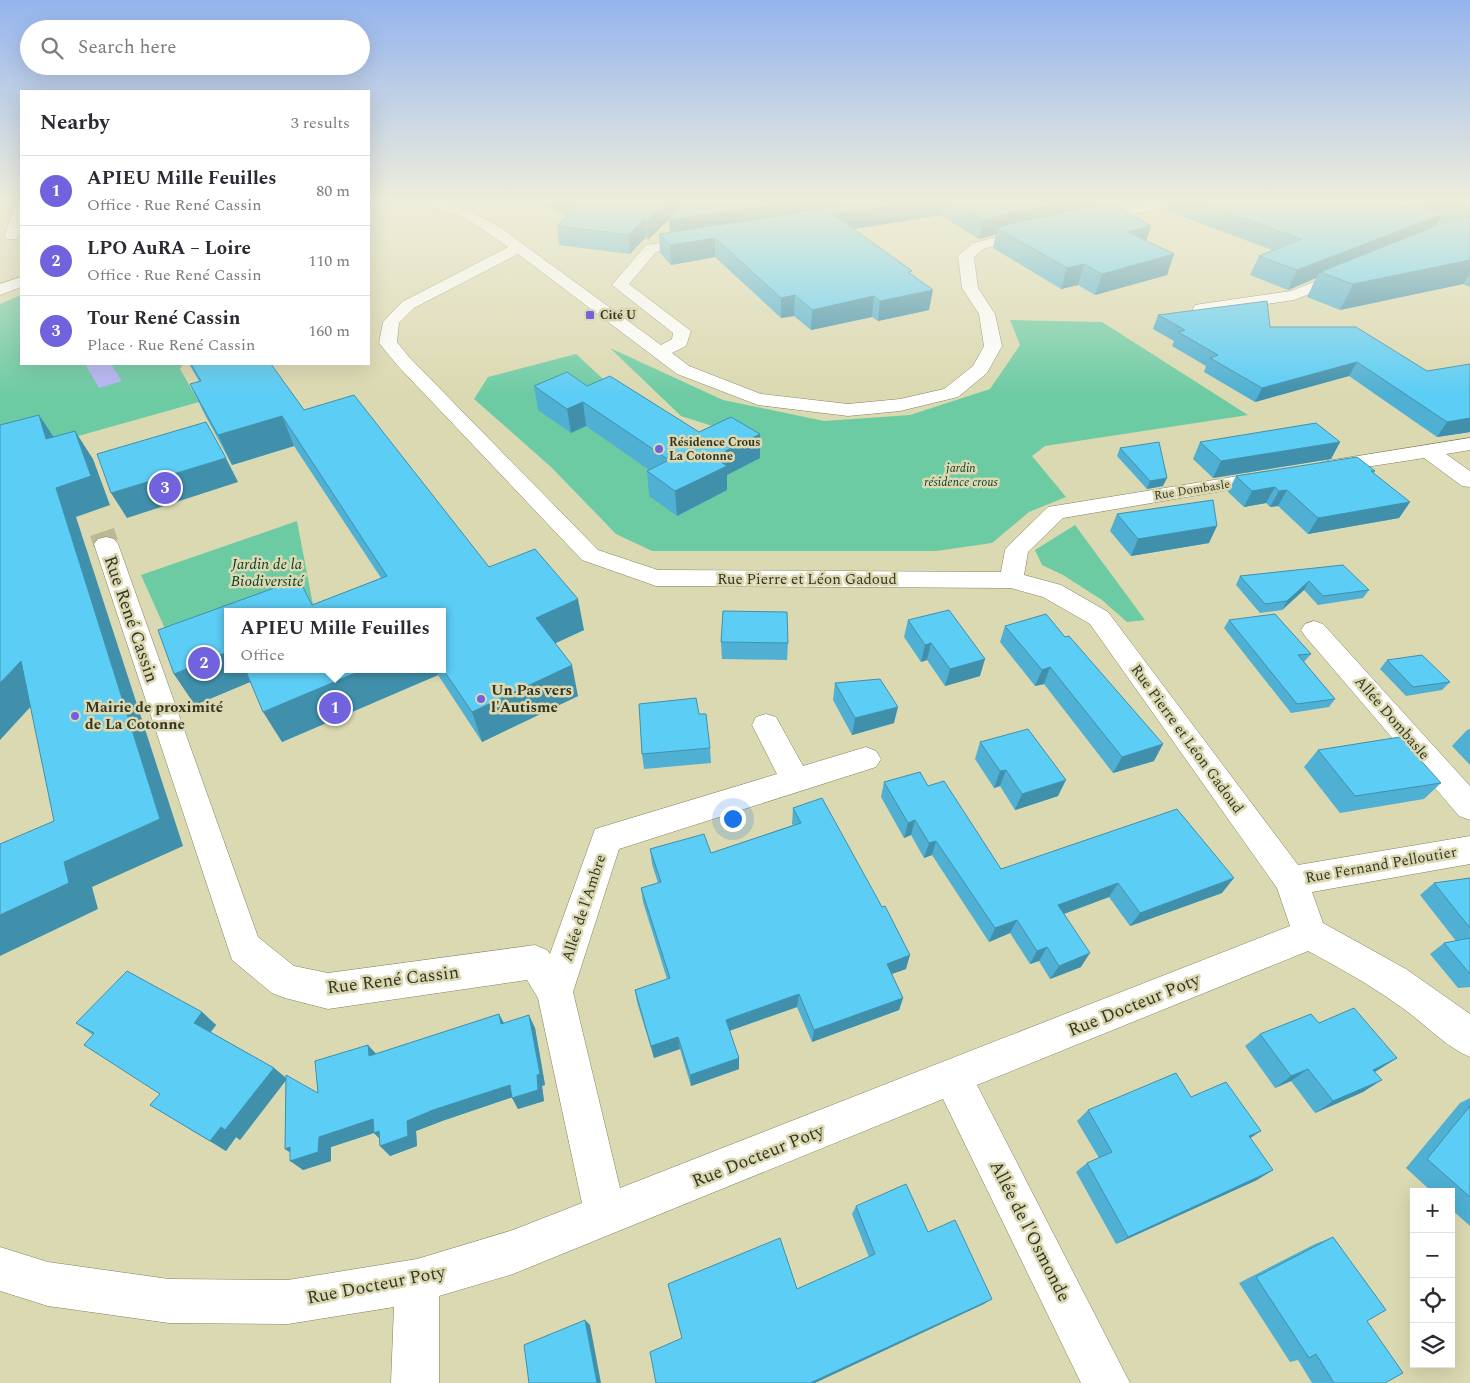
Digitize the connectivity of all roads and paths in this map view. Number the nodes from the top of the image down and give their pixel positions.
1 (484, 266) edge
2 (542, 266) edge
3 (636, 266) edge
4 (967, 266) edge
5 (1365, 266) edge
6 (20, 282) edge
7 (0, 290) edge
8 (1201, 309) edge
9 (660, 353) junction
10 (1470, 444) edge
11 (1428, 451) junction
12 (1470, 481) edge
13 (106, 544) tunnel mouth
14 (1011, 580) junction
15 (1314, 630) dead end
16 (766, 725) dead end
17 (866, 759) dead end
18 (795, 780) junction
19 (1470, 807) edge
20 (1470, 850) edge
21 (1291, 881) junction
22 (1310, 934) junction
23 (556, 992) junction
24 (1470, 1038) edge
25 (953, 1078) junction
26 (606, 1216) junction
27 (0, 1269) edge
28 (416, 1281) junction
29 (415, 1383) edge
30 (1106, 1383) edge

1 - 14 street, Rue Pierre et Léon Gadoud
2 - 9 street
3 - 9 street
4 - 9 street
5 - 8 street
6 - 7 street
10 - 11 street, Rue Dombasle
11 - 12 street
11 - 14 street, Rue Dombasle
13 - 23 street, Rue René Cassin
14 - 21 street, Rue Pierre et Léon Gadoud
15 - 19 street, Allée Dombasle
16 - 18 street
17 - 18 street, Allée de l'Ambre
18 - 23 street, Allée de l'Ambre
20 - 21 street, Rue Fernand Pelloutier
21 - 22 street, Rue Pierre et Léon Gadoud
22 - 24 street
22 - 25 street, Rue Docteur Poty
23 - 26 street, Rue René Cassin
25 - 26 street, Rue Docteur Poty
25 - 30 street, Allée de l'Osmonde
26 - 28 street, Rue Docteur Poty
27 - 28 street, Rue Docteur Poty
28 - 29 street

